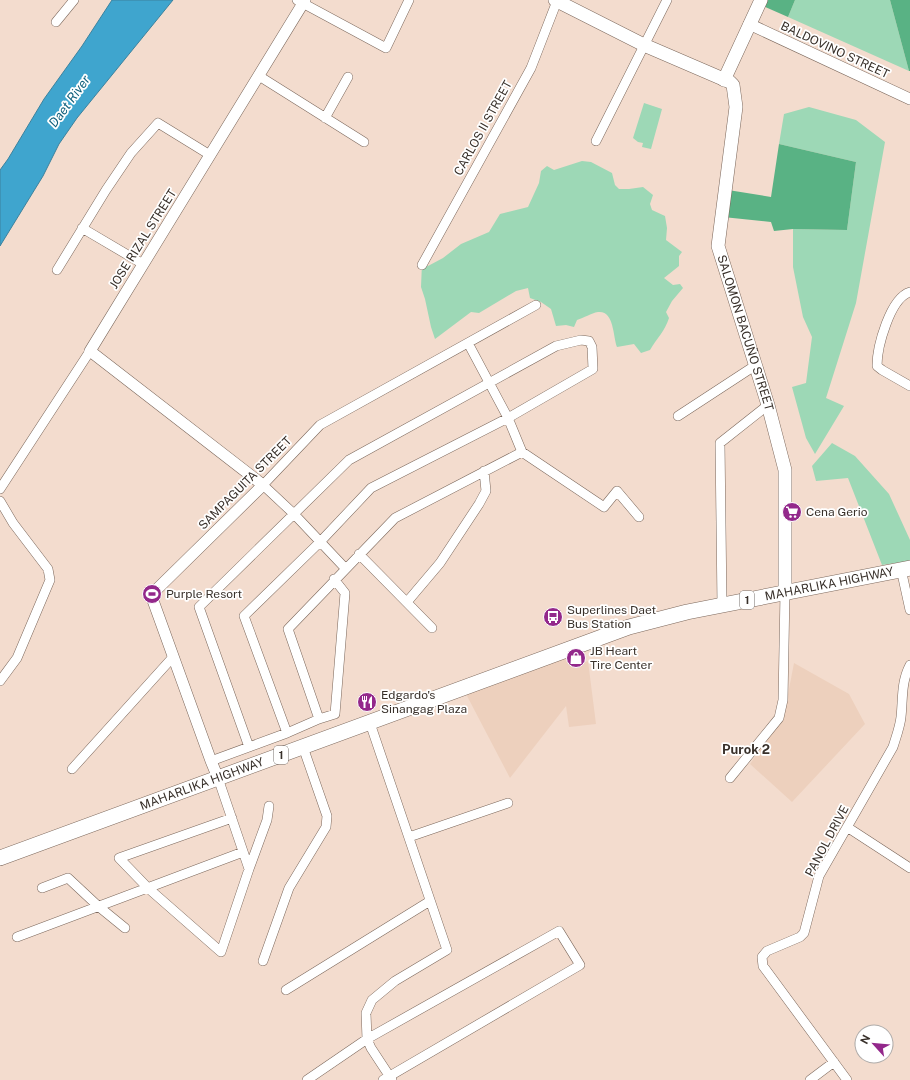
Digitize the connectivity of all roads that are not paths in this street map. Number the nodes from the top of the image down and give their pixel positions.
1 (74, 0) edge
2 (409, 0) edge
3 (557, 0) edge
4 (667, 0) edge
5 (302, 1) edge
6 (757, 1) edge
7 (56, 22) dead end
8 (749, 24) junction
9 (644, 46) junction
10 (259, 76) junction
11 (348, 77) dead end
12 (724, 80) junction
13 (910, 99) edge
14 (325, 118) junction
15 (596, 141) dead end
16 (364, 142) dead end
17 (210, 155) junction
18 (82, 228) junction
19 (143, 264) junction
20 (422, 265) dead end
21 (57, 270) dead end
22 (910, 292) edge
23 (536, 305) dead end
24 (468, 343) junction
25 (90, 351) junction
26 (756, 365) junction
27 (489, 384) junction
28 (910, 386) edge
29 (768, 405) junction
30 (678, 416) dead end
31 (508, 418) junction
32 (522, 452) junction
33 (484, 472) junction
34 (263, 485) junction
35 (0, 489) edge
36 (0, 501) edge
37 (294, 514) junction
38 (638, 517) dead end
39 (320, 542) junction
40 (359, 554) junction
41 (345, 568) junction
42 (906, 568) edge
43 (334, 579) junction
44 (786, 592) junction
45 (407, 602) junction
46 (722, 605) junction
47 (910, 610) edge
48 (432, 628) dead end
49 (173, 657) junction
50 (910, 665) edge
51 (0, 681) edge
52 (319, 719) junction
53 (370, 723) junction
54 (287, 733) junction
55 (249, 747) junction
56 (303, 747) junction
57 (211, 761) junction
58 (72, 770) dead end
59 (218, 778) junction
60 (730, 778) dead end
61 (508, 803) dead end
62 (269, 806) dead end
63 (232, 818) junction
64 (847, 827) junction
65 (409, 837) junction
66 (243, 852) junction
67 (0, 858) edge
68 (910, 868) edge
69 (249, 870) junction
70 (42, 888) dead end
71 (148, 888) junction
72 (430, 901) junction
73 (98, 906) junction
74 (125, 928) dead end
75 (17, 937) dead end
76 (263, 961) dead end
77 (286, 990) dead end
78 (367, 1039) junction
79 (834, 1062) junction
80 (388, 1079) edge
81 (306, 1080) edge
82 (810, 1080) edge
83 (847, 1080) edge

1 - 7 street
2 - 5 street
3 - 9 main road
3 - 20 street, CARLOS II STREET
4 - 9 street
5 - 10 street, JOSE RIZAL STREET
6 - 8 main road
8 - 12 main road
8 - 13 street, BALDOVINO STREET
9 - 12 main road
9 - 15 street
10 - 14 street
10 - 17 street, JOSE RIZAL STREET
11 - 14 street
12 - 26 main road, SALOMON BACUÑO STREET
14 - 16 street
17 - 18 street
17 - 19 street, JOSE RIZAL STREET
18 - 19 street
18 - 21 street
19 - 25 street, JOSE RIZAL STREET
22 - 28 street
23 - 24 street, SAMPAGUITA STREET
24 - 27 street
24 - 34 street, SAMPAGUITA STREET
25 - 34 street
25 - 35 street, JOSE RIZAL STREET
26 - 29 main road, SALOMON BACUÑO STREET
26 - 30 street
27 - 31 street
27 - 31 street
27 - 37 street
29 - 44 main road, SALOMON BACUÑO STREET
29 - 46 street
31 - 32 street
31 - 39 street
32 - 33 street
32 - 38 street
33 - 40 street
33 - 45 street
34 - 37 street
34 - 49 street, SAMPAGUITA STREET
36 - 51 street
37 - 39 street
37 - 55 street
39 - 41 street
39 - 54 street
40 - 41 street
40 - 45 street
41 - 43 street
42 - 44 highway, MAHARLIKA HIGHWAY / 1
42 - 47 street
43 - 52 street
43 - 52 street
44 - 46 highway, MAHARLIKA HIGHWAY / 1
44 - 60 street
45 - 48 street
46 - 53 highway, MAHARLIKA HIGHWAY / 1
49 - 57 street, SAMPAGUITA STREET
49 - 58 street
50 - 64 street, PANOL DRIVE
52 - 54 street
53 - 56 highway, MAHARLIKA HIGHWAY / 1
53 - 65 street
54 - 55 street
55 - 57 street
56 - 59 highway, MAHARLIKA HIGHWAY / 1
56 - 76 street
57 - 59 street, SAMPAGUITA STREET
59 - 63 street
59 - 67 highway, MAHARLIKA HIGHWAY / 1
61 - 65 street
62 - 69 street
63 - 66 street
63 - 71 street
64 - 68 street
64 - 79 street, PANOL DRIVE
65 - 72 street
66 - 69 street
66 - 71 street
69 - 71 street
70 - 73 street
71 - 73 street
72 - 77 street
72 - 78 street
73 - 74 street
73 - 75 street
78 - 80 street
78 - 80 street
78 - 81 street
79 - 82 street
79 - 83 street, PANOL DRIVE

